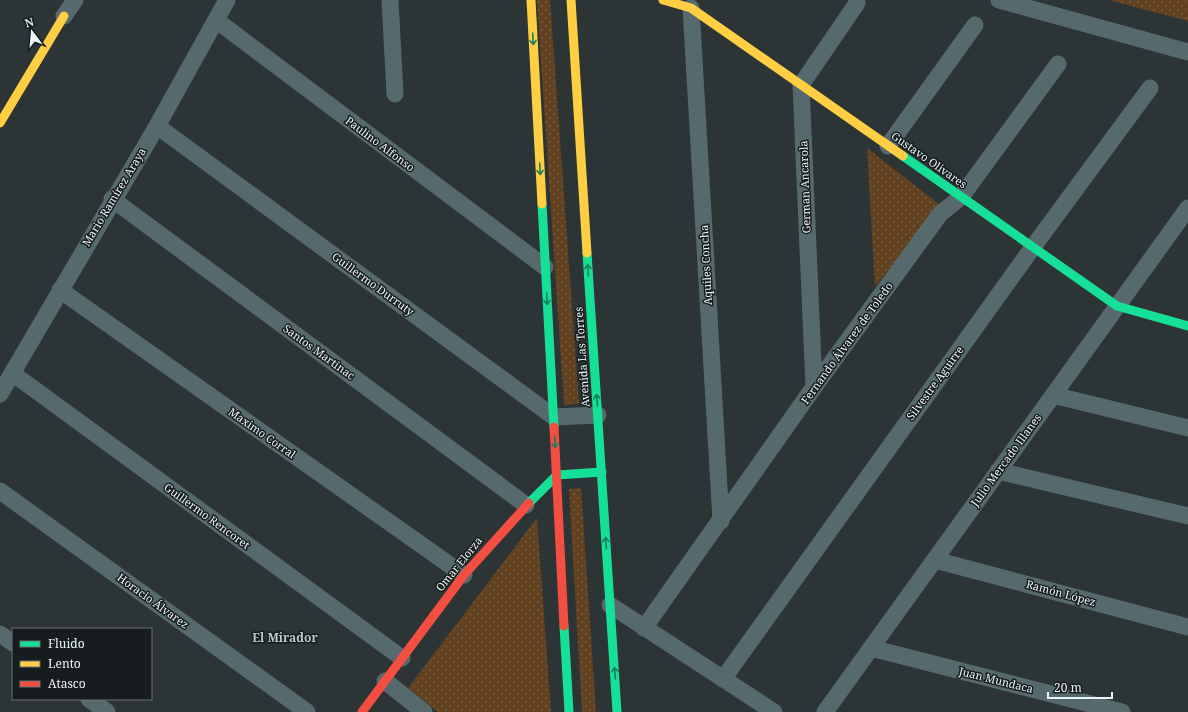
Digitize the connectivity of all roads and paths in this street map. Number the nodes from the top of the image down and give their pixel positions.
1 (58, 0) edge
2 (74, 0) edge
3 (227, 0) edge
4 (390, 0) edge
5 (531, 0) edge
6 (571, 0) edge
7 (663, 0) edge
8 (999, 0) edge
9 (857, 3) dead end
10 (691, 8) junction
11 (64, 16) junction
12 (216, 20) junction
13 (975, 25) dead end
14 (1188, 52) edge
15 (1058, 64) dead end
16 (801, 85) junction
17 (1150, 88) dead end
18 (395, 94) dead end
19 (0, 123) edge
20 (157, 126) junction
21 (888, 146) junction
22 (960, 197) junction
23 (112, 199) junction
24 (1188, 208) edge
25 (1032, 247) junction
26 (545, 267) junction
27 (60, 290) junction
28 (1117, 306) junction
29 (1188, 326) edge
30 (12, 373) junction
31 (814, 387) junction
32 (0, 394) edge
33 (1053, 395) junction
34 (598, 415) junction
35 (554, 417) junction
36 (1188, 428) edge
37 (998, 471) junction
38 (602, 472) junction
39 (557, 475) junction
40 (0, 491) edge
41 (526, 505) junction
42 (1188, 516) edge
43 (721, 521) junction
44 (934, 560) junction
45 (464, 575) junction
46 (610, 605) junction
47 (1188, 627) edge
48 (644, 628) junction
49 (0, 634) edge
50 (12, 642) edge
51 (870, 648) junction
52 (402, 658) junction
53 (723, 679) junction
54 (385, 681) junction
55 (90, 700) edge
56 (107, 712) edge
57 (307, 712) edge
58 (362, 712) edge
59 (424, 712) edge
60 (569, 712) edge
61 (617, 712) edge
62 (774, 712) edge
63 (825, 712) edge
64 (1122, 712) edge

1 - 11 street
2 - 11 street
3 - 12 street, Mario Ramírez Araya
4 - 18 street
5 -> 26 street
34 -> 6 street, Avenida Las Torres
7 - 10 street, Gustavo Olivares
8 - 14 street
9 - 16 street
10 - 16 street, Gustavo Olivares
10 - 43 street, Aquiles Concha
11 - 19 street
12 - 20 street, Mario Ramírez Araya
12 - 26 street, Paulino Alfonso
13 - 21 street
15 - 22 street, Fernando Álvarez de Toledo
16 - 21 street, Gustavo Olivares
16 - 31 street, German Ancarola
17 - 25 street, Silvestre Aguirre
20 - 23 street, Mario Ramírez Araya
20 - 35 street, Guillermo Durruty
21 - 22 street, Gustavo Olivares
22 - 25 street, Gustavo Olivares
22 - 31 street, Fernando Álvarez de Toledo
23 - 27 street, Mario Ramírez Araya
23 - 41 street, Santos Martinac
24 - 28 street, Julio Mercado Illanes
25 - 28 street, Gustavo Olivares
25 - 53 street, Silvestre Aguirre
26 -> 35 street
27 - 30 street, Mario Ramírez Araya
27 - 45 street, Maximo Corral
28 - 29 street, Gustavo Olivares
28 - 33 street, Julio Mercado Illanes
30 - 32 street, Mario Ramírez Araya
30 - 52 street, Guillermo Rencoret
31 - 43 street, Fernando Álvarez de Toledo
33 - 36 street
33 - 37 street, Julio Mercado Illanes
34 - 35 street
34 - 38 street, Avenida Las Torres
35 -> 39 street
37 - 42 street
37 - 44 street, Julio Mercado Illanes
38 - 39 street
46 -> 38 street, Avenida Las Torres
39 - 41 street, Omar Elorza
39 - 60 street
40 - 57 street, Horacio Álvarez
41 - 45 street, Omar Elorza
43 - 48 street, Fernando Álvarez de Toledo
44 - 47 street, Ramón López
44 - 51 street, Julio Mercado Illanes
45 - 52 street, Omar Elorza
46 - 48 street
61 -> 46 street, Avenida Las Torres
48 - 53 street
49 - 50 street
51 - 63 street, Julio Mercado Illanes
51 - 64 street, Juan Mundaca
52 - 54 street, Omar Elorza
53 - 62 street
54 - 58 street, Omar Elorza
54 - 59 street
55 - 56 street

